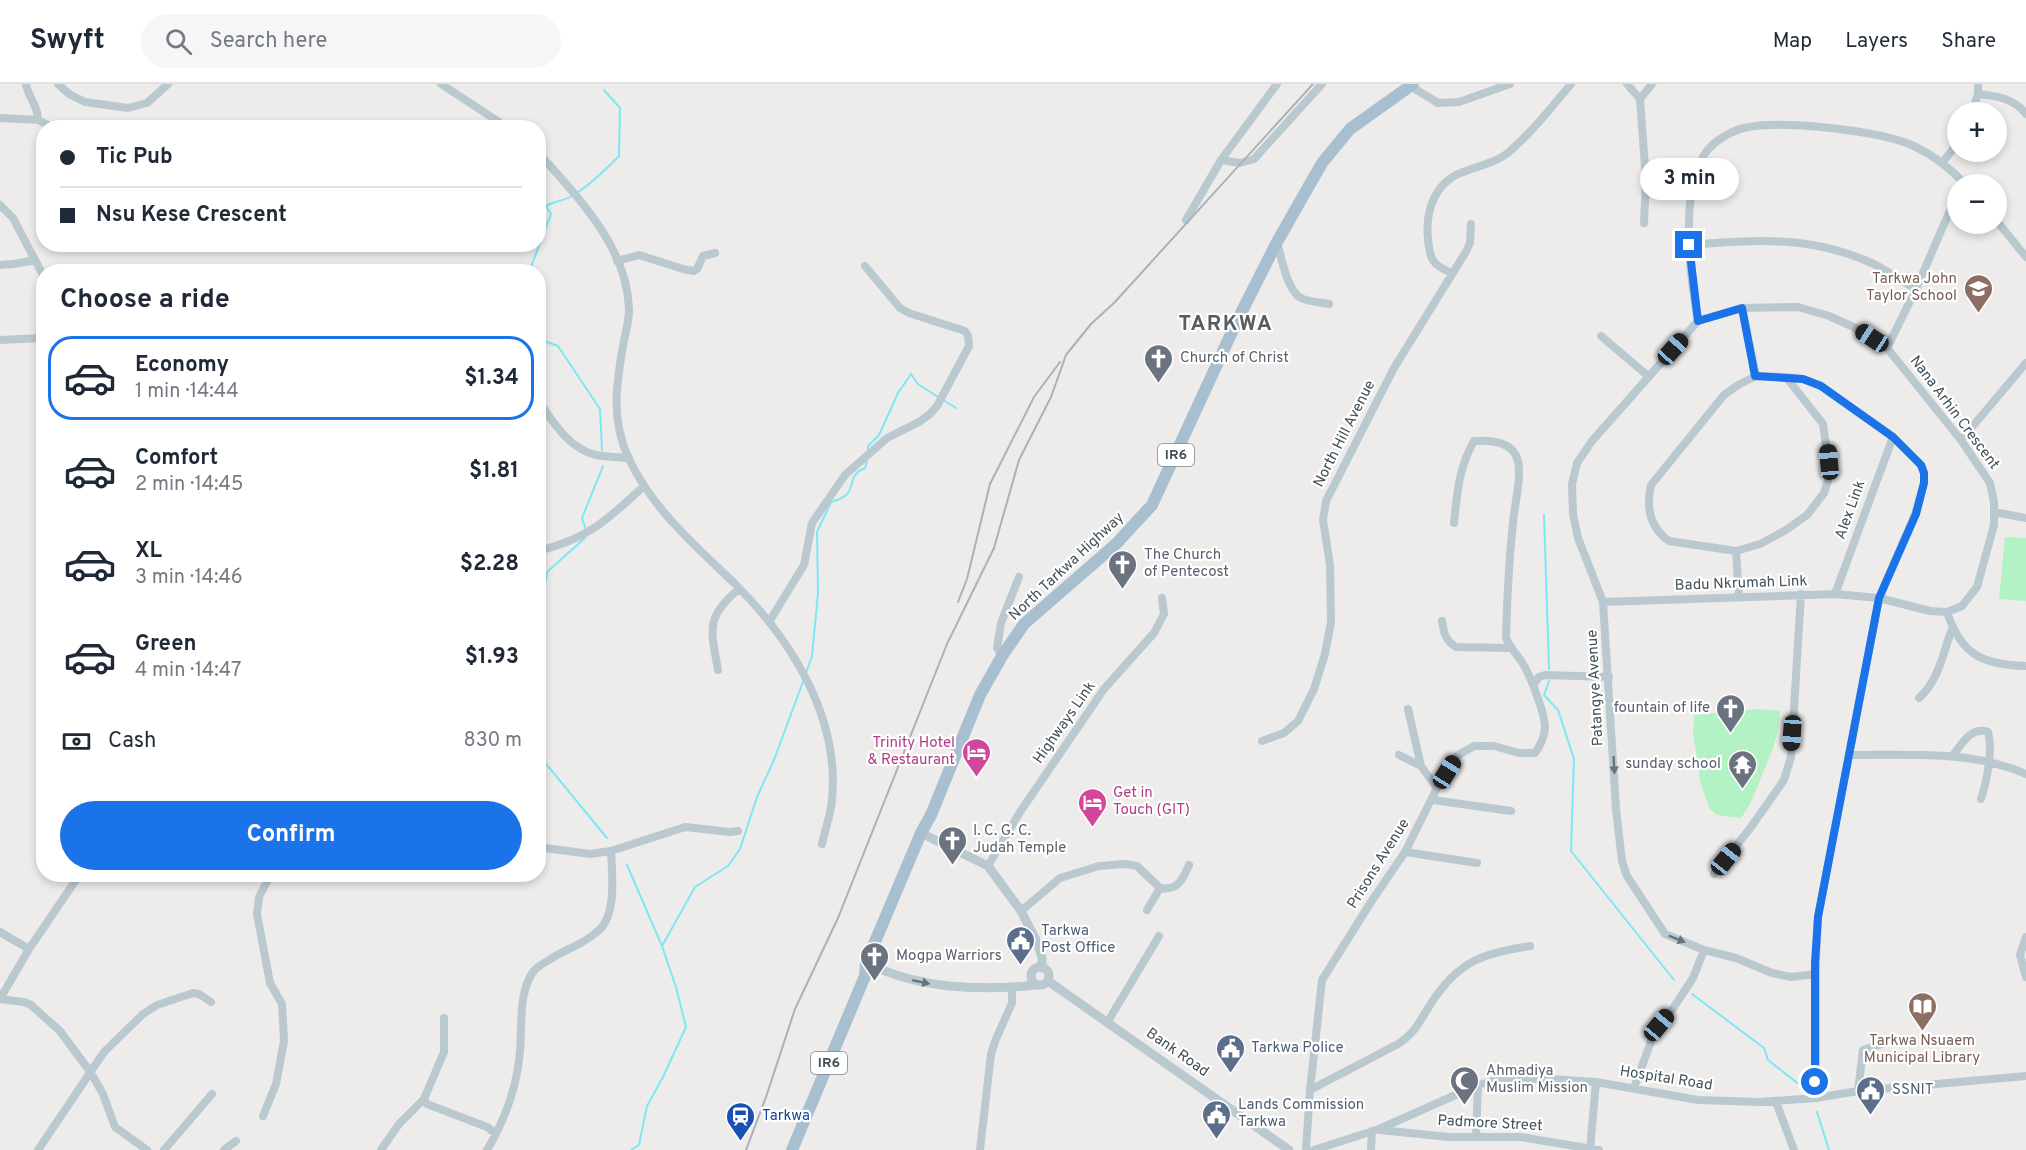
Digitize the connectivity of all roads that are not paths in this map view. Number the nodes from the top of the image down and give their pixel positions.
1 (26, 84) edge
2 (58, 84) edge
3 (168, 84) edge
4 (441, 84) edge
5 (1277, 84) edge
6 (1322, 84) edge
7 (1510, 84) edge
8 (1571, 84) edge
9 (1627, 84) edge
10 (1652, 84) edge
11 (1978, 84) edge
12 (1412, 85) edge
13 (1978, 94) junction
14 (1640, 99) junction
15 (1975, 102) edge
16 (2026, 114) edge
17 (0, 118) edge
18 (38, 120) joint
19 (496, 120) edge
20 (1947, 157) edge
21 (1221, 160) junction
22 (546, 161) edge
23 (1942, 163) junction
24 (1954, 174) edge
25 (1646, 180) junction
26 (1692, 197) junction
27 (0, 205) edge
28 (1947, 217) edge
29 (1186, 220) dead end
30 (1644, 223) dead end
31 (1471, 224) dead end
32 (2007, 234) edge
33 (1277, 242) junction
34 (1689, 245) junction
35 (715, 253) dead end
36 (2026, 257) edge
37 (35, 260) junction
38 (617, 261) junction
39 (37, 264) edge
40 (0, 265) edge
41 (865, 266) dead end
42 (1452, 273) junction
43 (1916, 289) junction
44 (1329, 304) dead end
45 (1742, 308) junction
46 (1698, 321) junction
47 (1601, 336) dead end
48 (36, 338) edge
49 (0, 340) edge
50 (1887, 348) junction
51 (2026, 363) edge
52 (1648, 376) junction
53 (1755, 376) junction
54 (1785, 377) junction
55 (546, 412) edge
56 (1893, 437) junction
57 (1961, 440) junction
58 (629, 458) junction
59 (643, 487) junction
60 (1994, 512) junction
61 (2026, 518) edge
62 (1454, 523) dead end
63 (546, 549) edge
64 (1736, 551) junction
65 (1019, 577) dead end
66 (739, 589) junction
67 (1801, 594) junction
68 (1835, 594) junction
69 (1162, 598) dead end
70 (1739, 598) junction
71 (1879, 598) junction
72 (1604, 602) junction
73 (1947, 612) junction
74 (1442, 621) dead end
75 (769, 622) junction
76 (1952, 629) junction
77 (1510, 648) junction
78 (1002, 656) junction
79 (2026, 666) edge
80 (718, 670) dead end
81 (1610, 676) junction
82 (1533, 685) junction
83 (1919, 698) dead end
84 (1408, 709) dead end
85 (1262, 741) dead end
86 (1399, 755) dead end
87 (1851, 755) junction
88 (1953, 755) junction
89 (1988, 762) junction
90 (1421, 766) junction
91 (2026, 774) edge
92 (1437, 788) junction
93 (1981, 799) dead end
94 (1433, 800) junction
95 (1511, 811) dead end
96 (738, 831) dead end
97 (924, 834) junction
98 (822, 844) dead end
99 (546, 848) edge
100 (611, 851) junction
101 (1406, 852) junction
102 (1477, 863) dead end
103 (1189, 865) dead end
104 (988, 866) junction
105 (1714, 874) dead end
106 (75, 882) edge
107 (267, 882) edge
108 (1160, 888) junction
109 (1148, 910) dead end
110 (1021, 911) junction
111 (0, 932) edge
112 (1159, 936) dead end
113 (2026, 937) edge
114 (1530, 945) dead end
115 (30, 948) junction
116 (1704, 950) junction
117 (868, 968) junction
118 (1042, 968) junction
119 (1816, 974) junction
120 (2026, 977) edge
121 (1048, 981) junction
122 (1036, 985) junction
123 (1012, 987) junction
124 (0, 999) edge
125 (211, 1002) dead end
126 (444, 1018) dead end
127 (1107, 1023) junction
128 (1882, 1044) dead end
129 (91, 1072) junction
130 (2026, 1076) edge
131 (1596, 1082) junction
132 (1478, 1084) junction
133 (1634, 1088) junction
134 (1310, 1090) junction
135 (1858, 1091) junction
136 (212, 1094) dead end
137 (1816, 1098) junction
138 (424, 1099) junction
139 (1776, 1102) junction
140 (263, 1116) dead end
141 (1376, 1130) junction
142 (496, 1134) junction
143 (1476, 1137) junction
144 (237, 1141) dead end
145 (38, 1150) edge
146 (147, 1150) edge
147 (164, 1150) edge
148 (225, 1150) edge
149 (381, 1150) edge
150 (487, 1150) edge
151 (792, 1150) edge
152 (980, 1150) edge
153 (1289, 1150) edge
154 (1306, 1150) edge
155 (1314, 1150) edge
156 (1371, 1150) edge
157 (1593, 1150) edge
158 (1794, 1150) edge

1 - 18 street
2 - 3 street
4 - 19 street
5 - 21 street
6 - 21 street
7 - 12 street
8 - 42 street
9 - 14 street
10 - 14 street
11 - 13 street
12 - 33 main road, North Tarkwa Highway / IR6
13 - 15 street
13 - 16 street
14 - 25 street
17 - 18 street
20 - 23 street
21 - 29 street
22 - 38 street
23 - 24 street
23 - 26 street
25 - 26 street
25 - 30 street
26 - 34 street
27 - 37 street
28 - 43 street
31 - 42 street, North Hill Avenue
32 - 36 street
33 - 44 street
33 - 78 main road, North Tarkwa Highway / IR6
34 - 43 street
34 - 46 street
35 - 38 street
37 - 39 street
37 - 40 street
38 - 58 street
41 - 75 street
42 - 85 street, North Hill Avenue
43 - 50 street
45 - 46 street, Nana Arhin Crescent
45 - 50 street, Nana Arhin Crescent
45 - 53 street
46 - 52 street, Patangye Avenue
47 - 52 street
48 - 49 street
50 - 57 street, Nana Arhin Crescent
51 - 57 street
52 - 72 street, Patangye Avenue
53 - 54 street
53 - 64 street
54 - 56 street
54 - 64 street
55 - 58 street
56 - 68 street, Alex Link
56 - 71 street
57 - 60 street, Nana Arhin Crescent
58 - 59 street
59 - 63 street
59 - 66 street
60 - 61 street
60 - 73 street, Nana Arhin Crescent
62 - 77 street, Prisons Avenue
64 - 70 street
65 - 78 street
66 - 75 street
66 - 80 street
67 - 68 street, Badu Nkrumah Link
67 - 70 street, Badu Nkrumah Link
67 - 105 street
68 - 71 street, Badu Nkrumah Link
69 - 104 street, Highways Link
70 - 72 street, Badu Nkrumah Link
71 - 73 street
71 - 87 street
72 - 81 street, Patangye Avenue
73 - 76 street
74 - 77 street
75 - 98 street
76 - 79 street
76 - 83 street
77 - 82 street, Prisons Avenue
78 - 97 main road, North Tarkwa Highway / IR6
81 - 82 street
81 -> 116 street, Patangye Avenue
82 - 92 street, Prisons Avenue
84 - 90 street
86 - 90 street
87 - 88 street
87 - 119 street
88 - 89 street
88 - 89 street
89 - 91 street
89 - 93 street
90 - 92 street
92 - 94 street, Prisons Avenue
94 - 95 street
94 - 101 street, Prisons Avenue
96 - 100 street
97 - 104 street
97 - 117 main road, North Tarkwa Highway / IR6
99 - 100 street
100 - 142 street
101 - 102 street
101 - 134 street, Prisons Avenue
103 - 108 street
104 - 110 street
106 - 115 street
107 - 140 street
108 - 109 street
108 - 110 street
110 - 118 street
111 - 115 street
112 - 127 street
113 - 120 street
114 - 134 street
115 - 124 street
116 - 119 street, Patangye Avenue
116 - 133 street
117 -> 123 street
117 - 151 main road, North Tarkwa Highway / IR6
118 - 121 street
118 - 122 street
119 - 137 street
121 - 122 street
121 - 127 street, Bank Road
122 - 123 street
123 - 152 street
124 - 129 street
125 - 129 street
126 - 138 street
127 - 153 street, Bank Road
128 - 135 street
129 - 145 street
129 - 146 street
130 - 135 street, Hospital Road
131 - 132 street, Hospital Road
131 - 133 street, Hospital Road
131 - 157 street
132 - 141 street, Hospital Road
132 - 143 street
133 - 139 street, Hospital Road
134 - 154 street, Prisons Avenue
135 - 137 street, Hospital Road
136 - 147 street
137 - 139 street, Hospital Road
138 - 142 street
138 - 149 street
139 - 158 street
141 - 143 street, Padmore Street
141 - 155 street, Hospital Road
141 - 156 street
142 - 150 street
143 - 157 street, Padmore Street
144 - 148 street

